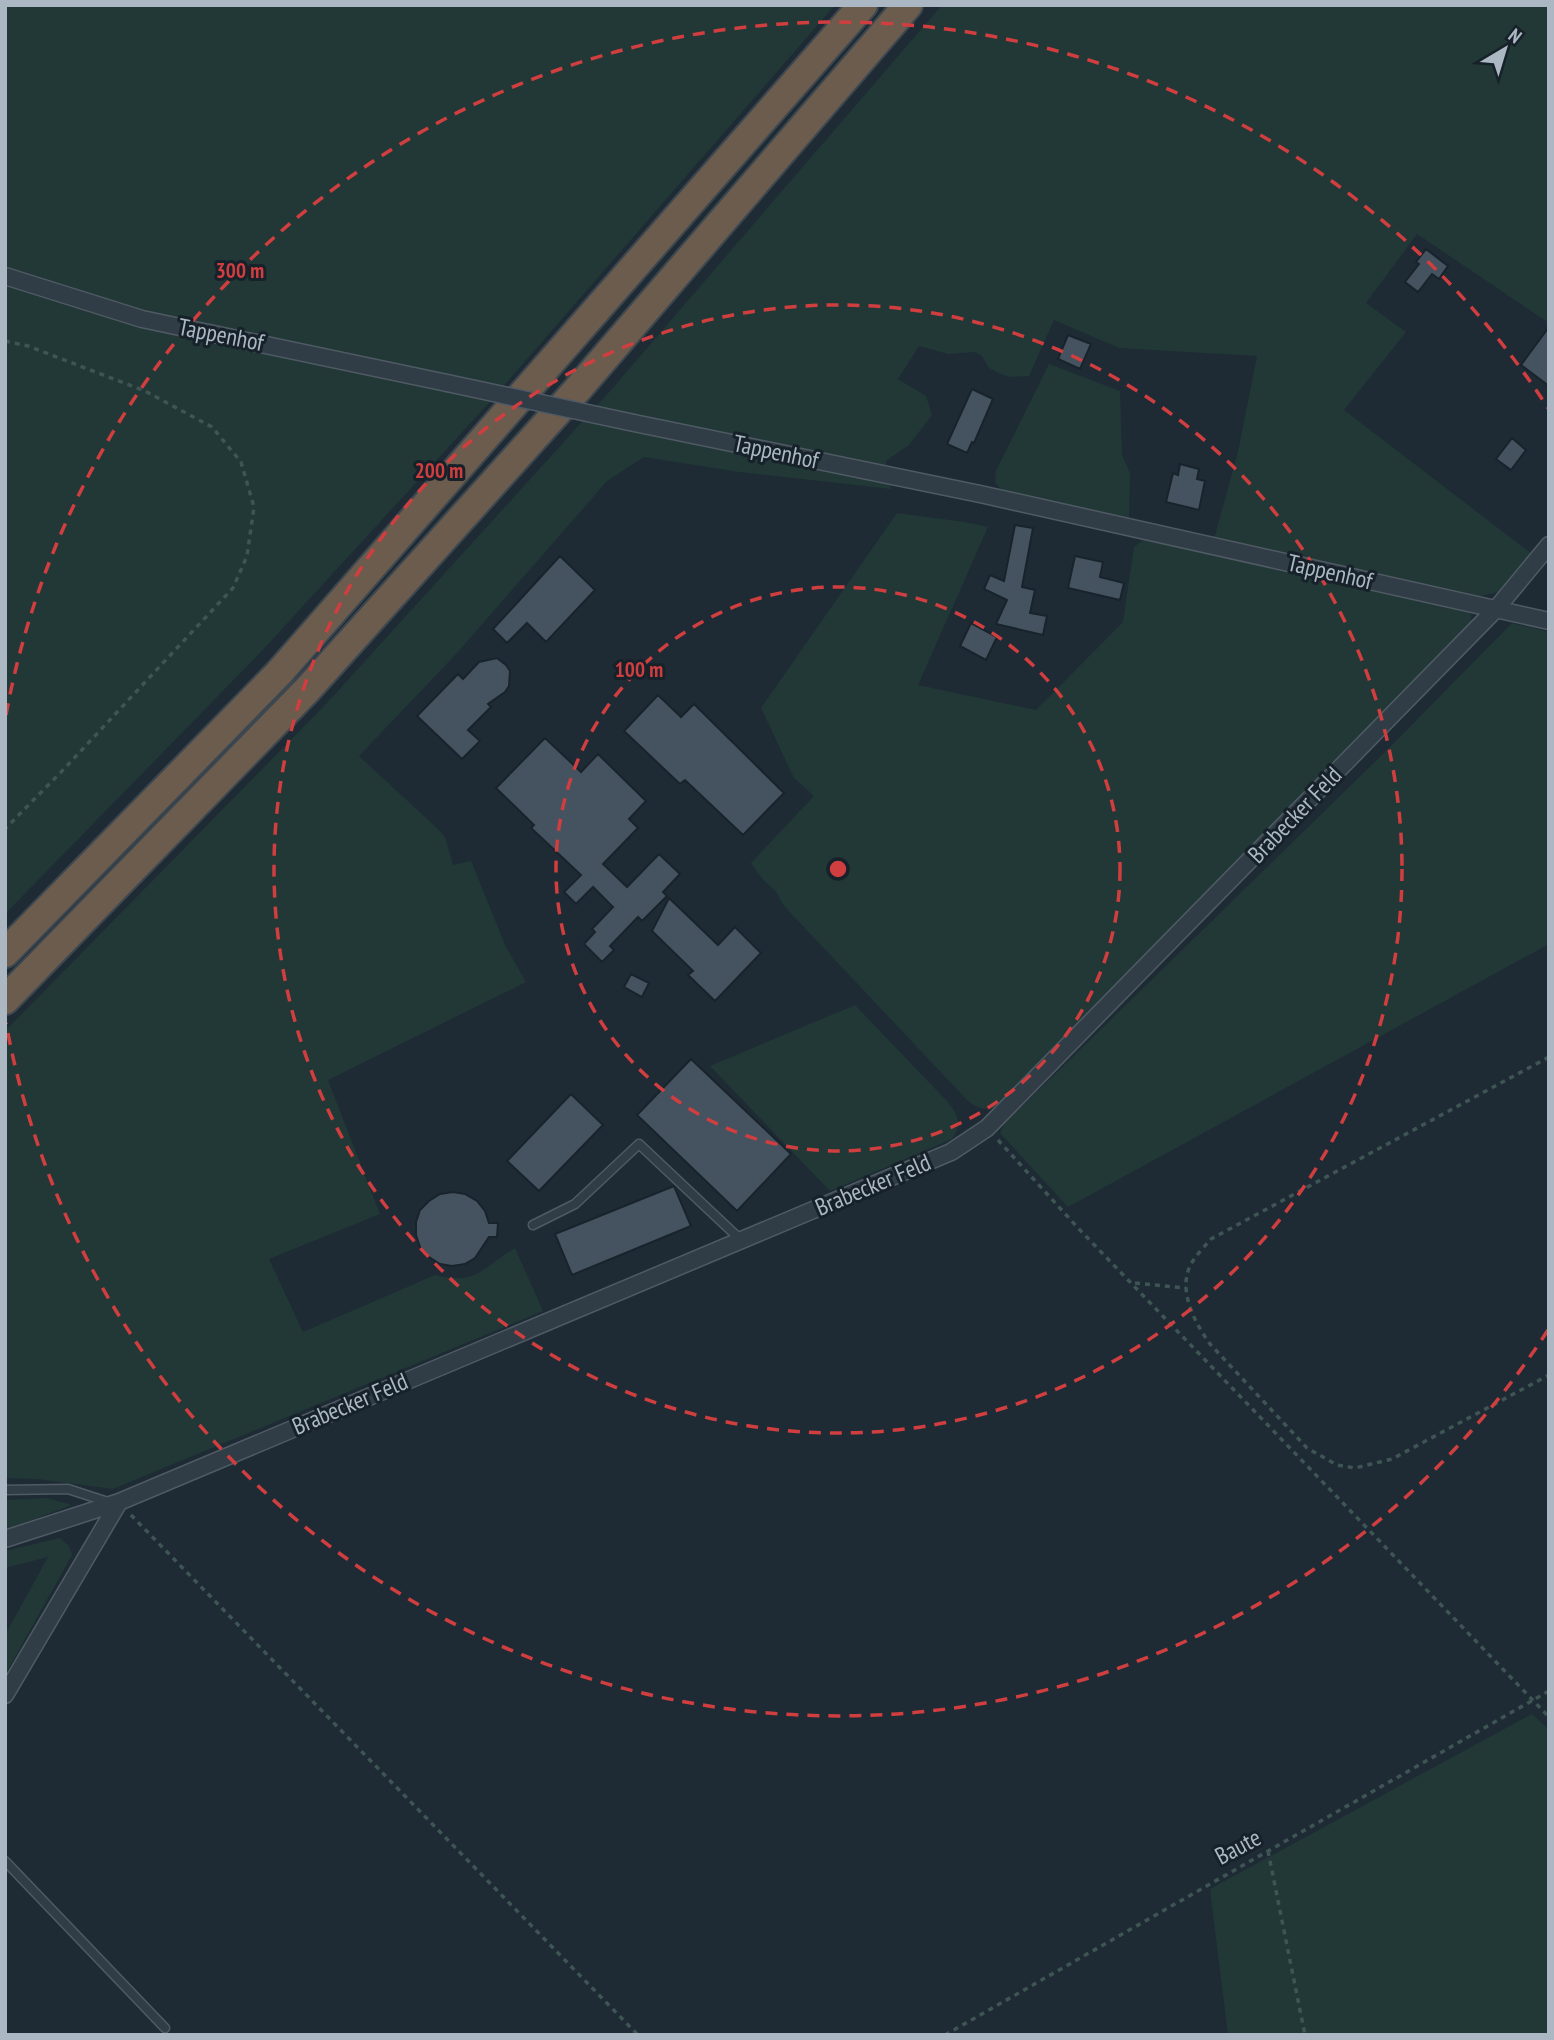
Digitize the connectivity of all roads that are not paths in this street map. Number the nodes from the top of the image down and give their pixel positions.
1 (863, 5) edge
2 (908, 5) edge
3 (5, 276) edge
4 (1549, 545) edge
5 (1496, 609) junction
6 (1549, 621) edge
7 (5, 953) edge
8 (5, 1000) edge
9 (533, 1226) dead end
10 (741, 1241) junction
11 (5, 1490) edge
12 (116, 1503) junction
13 (5, 1539) edge
14 (5, 1695) edge
15 (5, 1861) edge
16 (165, 2028) dead end

1 - 7 highway
2 - 8 highway
3 - 5 street, Tappenhof, bridge
4 - 5 street, Brabecker Feld
5 - 6 street, Tappenhof
5 - 10 street, Brabecker Feld
9 - 10 lane
10 - 12 street, Brabecker Feld
11 - 12 lane
12 - 13 street, Brabecker Feld
12 - 14 street
15 - 16 lane

